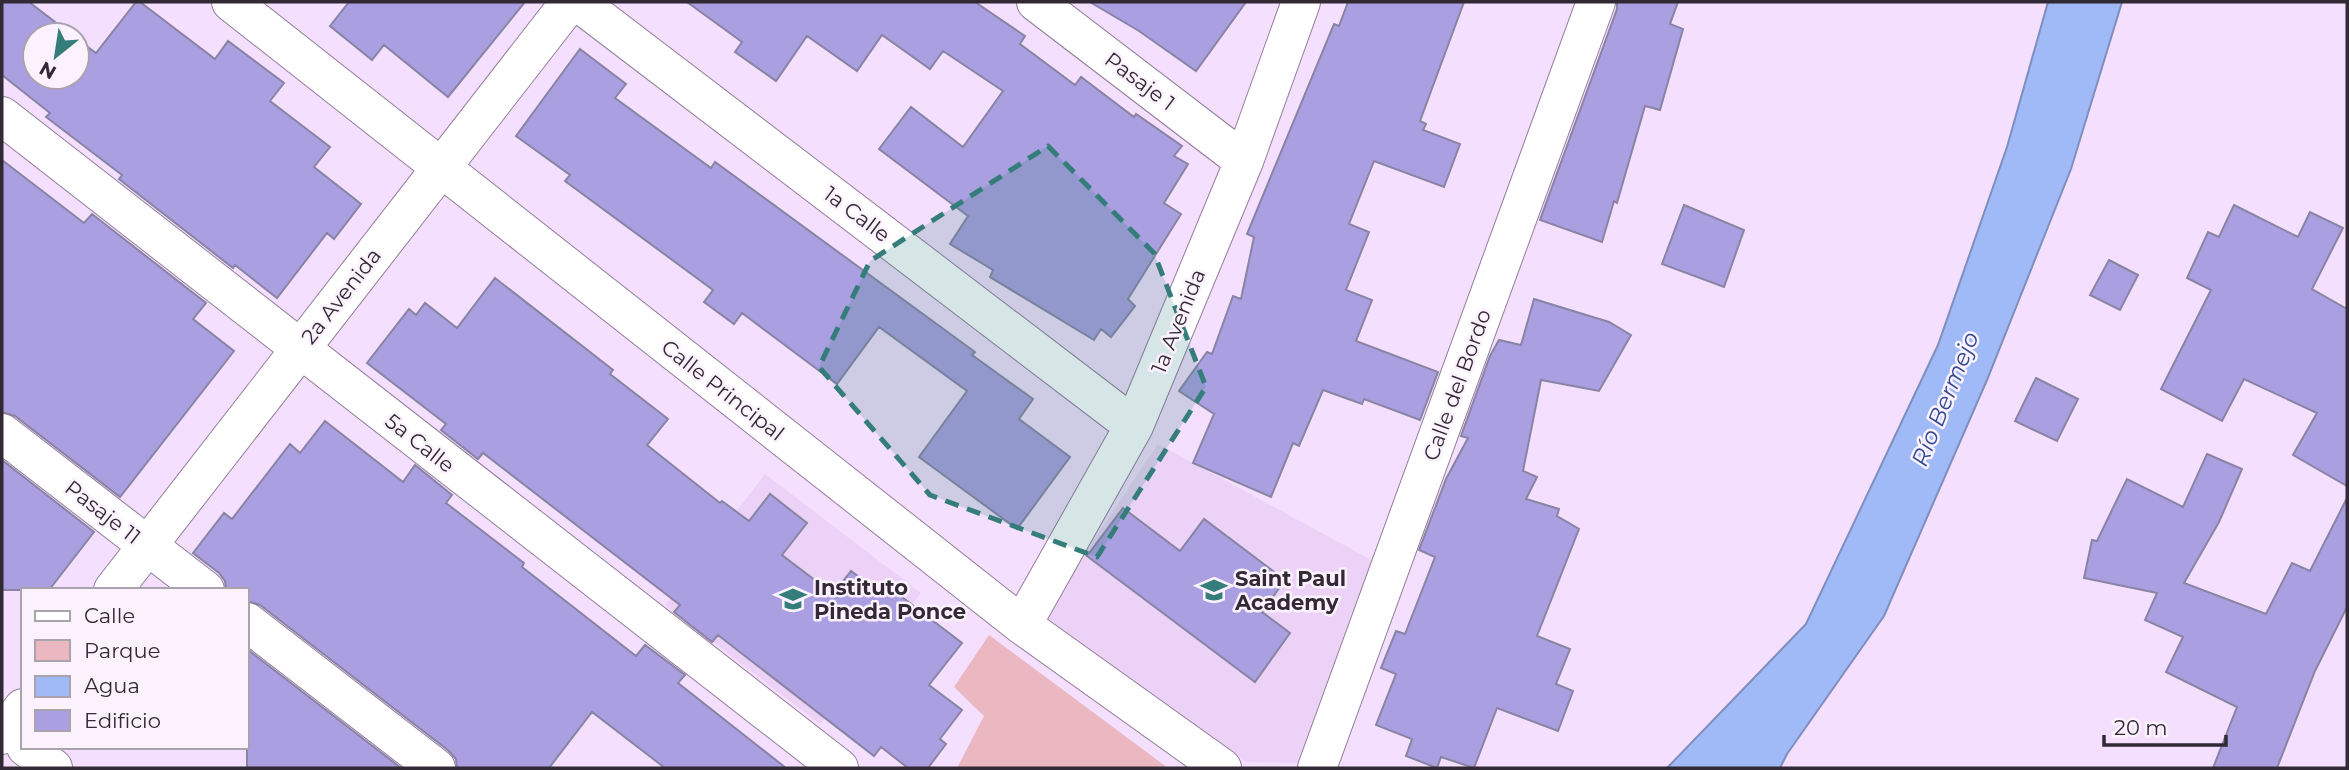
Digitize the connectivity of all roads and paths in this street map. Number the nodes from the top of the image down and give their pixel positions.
1 (231, 2) edge
2 (570, 2) edge
3 (578, 2) edge
4 (1036, 2) edge
5 (1301, 2) edge
6 (1596, 2) edge
7 (2, 116) edge
8 (1244, 161) junction
9 (440, 167) junction
10 (300, 349) junction
11 (1135, 426) junction
12 (2, 433) edge
13 (147, 545) junction
14 (115, 588) edge
15 (202, 588) edge
16 (248, 623) edge
17 (1022, 625) junction
18 (32, 749) edge
19 (53, 768) edge
20 (436, 768) edge
21 (839, 768) edge
22 (1222, 768) edge
23 (1317, 768) edge

1 - 9 street, Calle Principal
2 - 9 street, 2a Avenida
3 - 11 street, 1a Calle
4 - 8 street, Pasaje 1
5 - 8 street, 1a Avenida
6 - 23 street, Calle del Bordo
7 - 10 street, 5a Calle
8 - 11 street, 1a Avenida
9 - 10 street, 2a Avenida
9 - 17 street, Calle Principal
10 - 13 street, 2a Avenida
10 - 21 street, 5a Calle
11 - 17 street, 1a Avenida
12 - 13 street, Pasaje 11
13 - 14 street, 2a Avenida
13 - 15 street, Pasaje 11
16 - 20 street
17 - 22 street, Calle Principal
18 - 19 street

